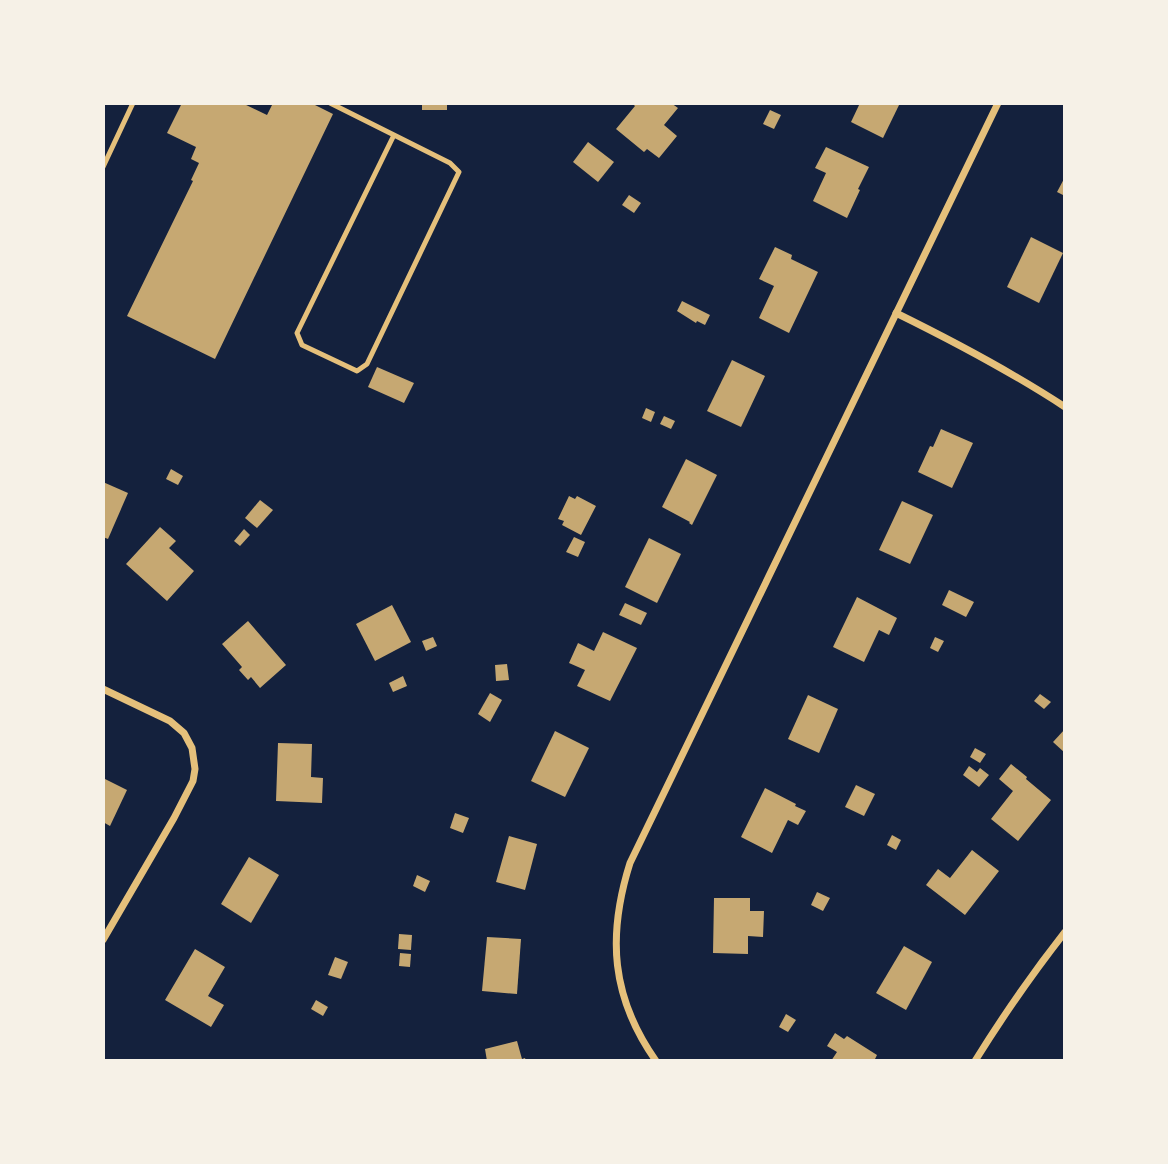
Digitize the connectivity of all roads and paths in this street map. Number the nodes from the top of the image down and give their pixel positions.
1 (133, 103) edge
2 (330, 103) edge
3 (998, 103) edge
4 (394, 135) junction
5 (103, 167) edge
6 (896, 313) junction
7 (1065, 407) edge
8 (103, 689) edge
9 (1065, 932) edge
10 (103, 940) edge
11 (656, 1061) edge
12 (975, 1061) edge

1 - 5 lane
2 - 4 lane
3 - 6 street
4 - 4 lane
6 - 7 street
6 - 11 street
8 - 10 street
9 - 12 street

